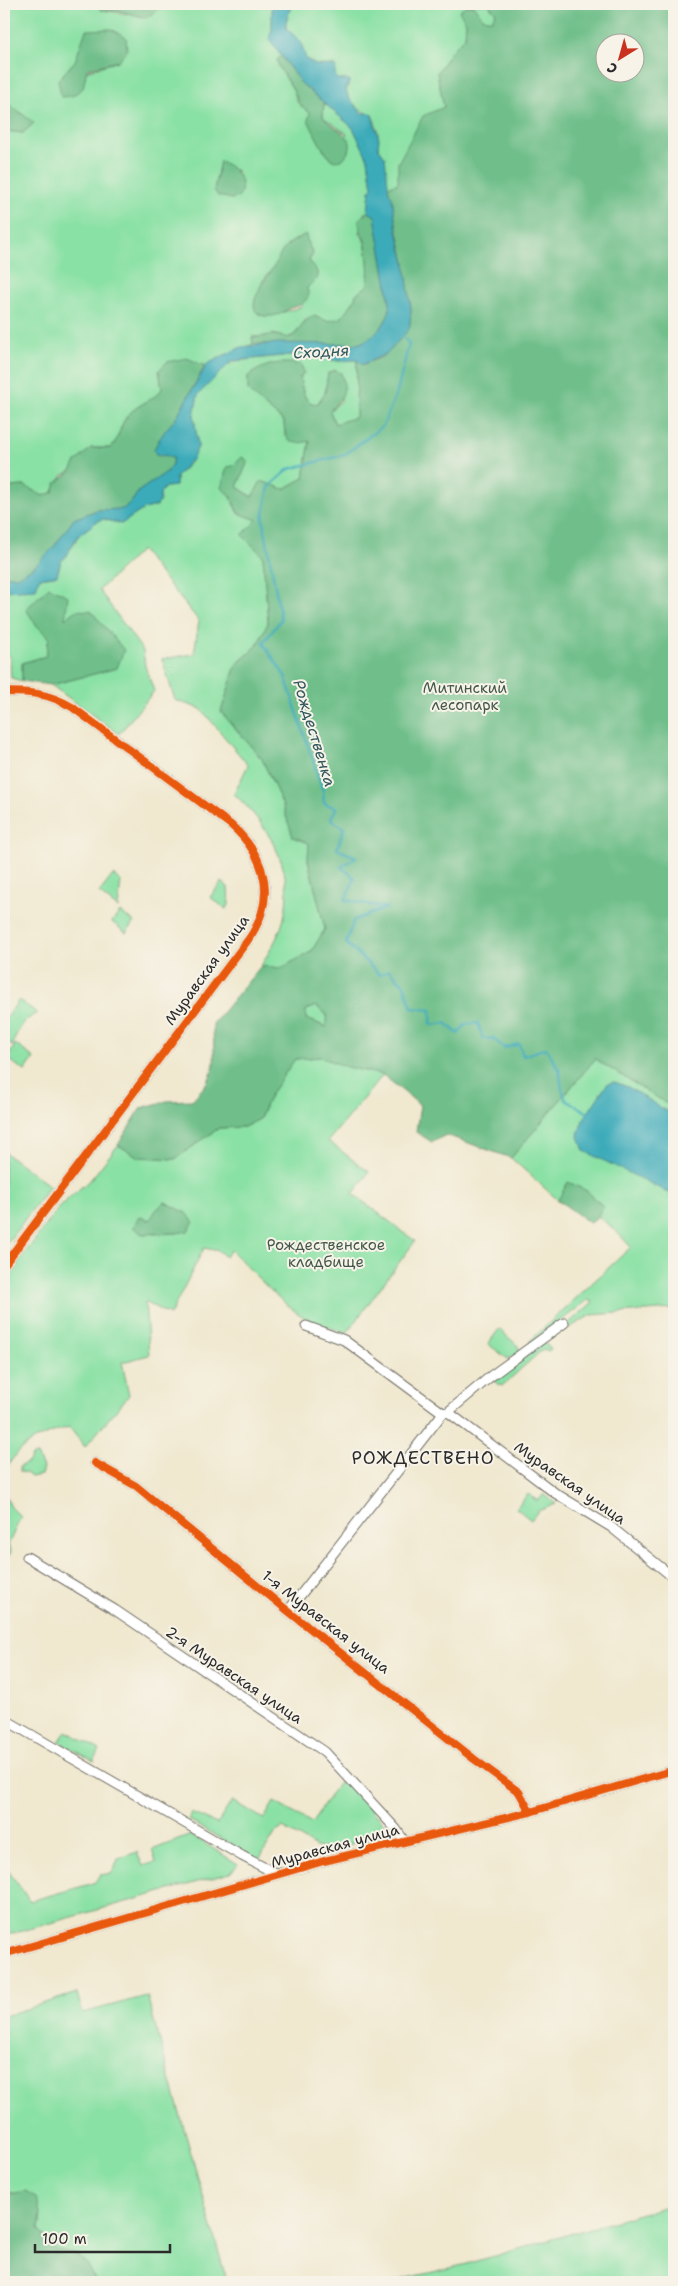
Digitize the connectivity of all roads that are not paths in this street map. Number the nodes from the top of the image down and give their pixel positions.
1 (4, 692) edge
2 (4, 1265) edge
3 (564, 1323) dead end
4 (306, 1326) dead end
5 (446, 1413) junction
6 (95, 1463) dead end
7 (27, 1557) dead end
8 (674, 1578) edge
9 (288, 1611) junction
10 (4, 1719) edge
11 (674, 1770) edge
12 (530, 1812) junction
13 (404, 1841) junction
14 (282, 1874) junction
15 (4, 1954) edge

1 - 2 street, Муравская улица
3 - 5 street, 1-я Муравская улица
4 - 5 street
5 - 8 street, Муравская улица
5 - 9 street, 1-я Муравская улица
6 - 9 street, 1-я Муравская улица
7 - 13 street, 2-я Муравская улица
9 - 12 street, 1-я Муравская улица
10 - 14 street
11 - 12 street, Муравская улица
12 - 13 street, Муравская улица
13 - 14 street, Муравская улица
14 - 15 street, Муравская улица

